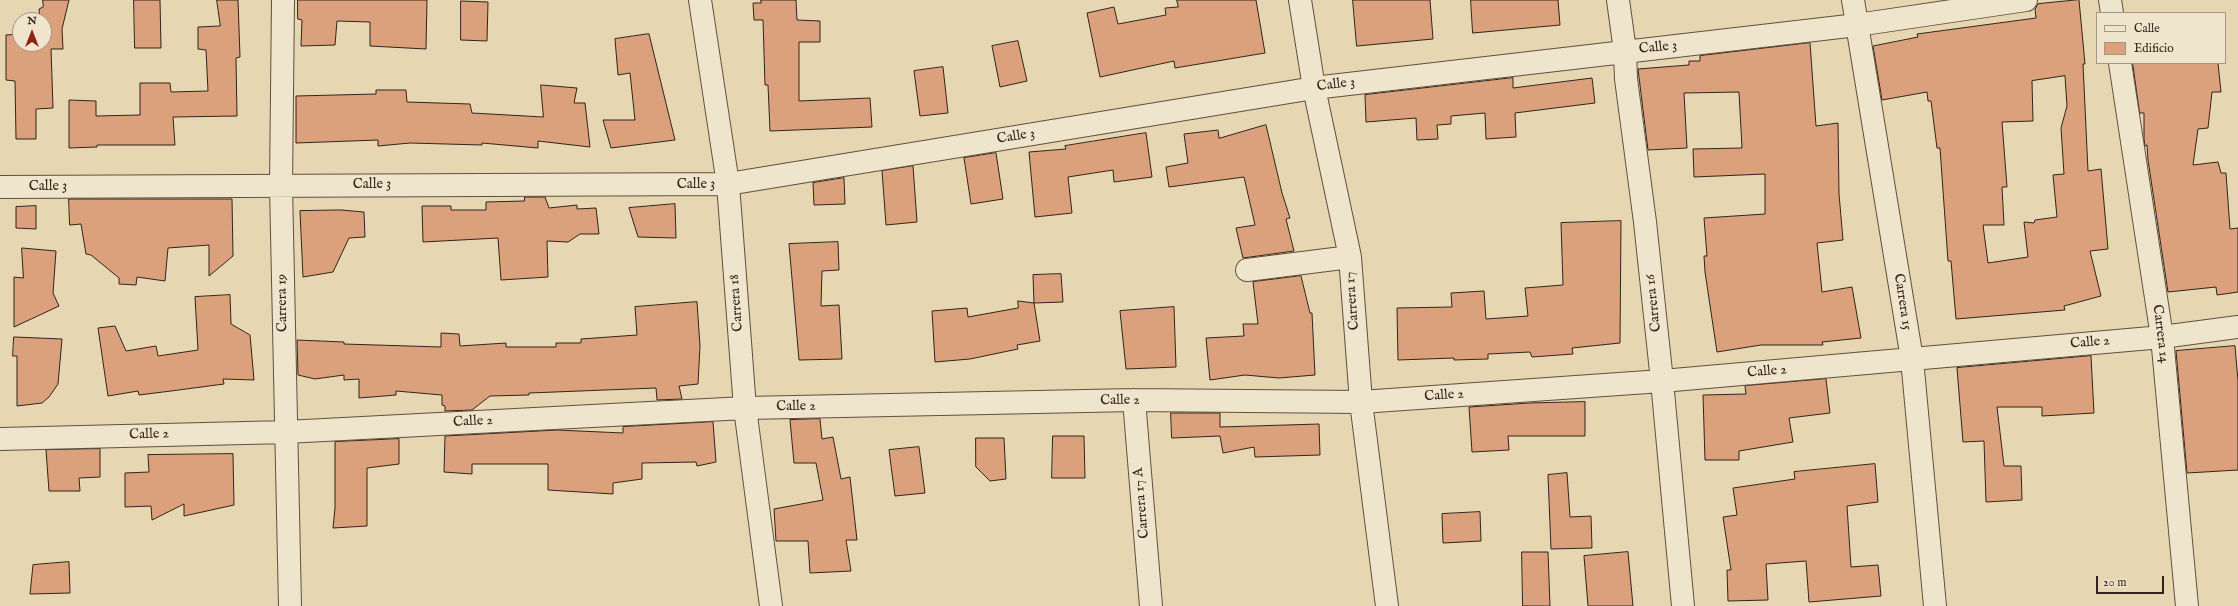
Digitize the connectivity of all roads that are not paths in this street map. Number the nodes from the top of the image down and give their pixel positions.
1 (283, 0) edge
2 (700, 0) edge
3 (1300, 0) edge
4 (1618, 0) edge
5 (1853, 0) edge
6 (2026, 0) edge
7 (2110, 0) edge
8 (2112, 12) edge
9 (1857, 25) junction
10 (1625, 51) junction
11 (2120, 64) edge
12 (1314, 88) junction
13 (728, 184) junction
14 (281, 186) junction
15 (0, 187) edge
16 (1350, 257) junction
17 (1247, 270) dead end
18 (2238, 327) edge
19 (2162, 337) junction
20 (1912, 359) junction
21 (1662, 381) junction
22 (1134, 400) junction
23 (1361, 402) junction
24 (745, 408) junction
25 (286, 432) junction
26 (0, 439) edge
27 (290, 606) edge
28 (771, 606) edge
29 (1151, 606) edge
30 (1387, 606) edge
31 (1683, 606) edge
32 (1935, 606) edge
33 (2187, 606) edge

1 - 14 street, Carrera 19
2 - 13 street, Carrera 18
3 - 12 street, Carrera 17
4 - 10 street, Carrera 16
5 - 9 street, Carrera 15
6 - 9 street, Calle 3
7 - 8 street
9 - 10 street, Calle 3
9 - 20 street, Carrera 15
10 - 12 street, Calle 3
10 - 21 street, Carrera 16
11 - 19 street, Carrera 14
12 - 13 street, Calle 3
12 - 16 street, Carrera 17
13 - 14 street, Calle 3
13 - 24 street, Carrera 18
14 - 15 street, Calle 3
14 - 25 street, Carrera 19
16 - 17 street
16 - 23 street, Carrera 17
18 - 19 street, Calle 2
19 - 20 street, Calle 2
19 - 33 street, Carrera 14
20 - 21 street, Calle 2
20 - 32 street, Carrera 15
21 - 23 street, Calle 2
21 - 31 street, Carrera 16
22 - 23 street, Calle 2
22 - 24 street, Calle 2
22 - 29 street, Carrera 17 A
23 - 30 street, Carrera 17
24 - 25 street, Calle 2
24 - 28 street, Carrera 18
25 - 26 street, Calle 2
25 - 27 street, Carrera 19

